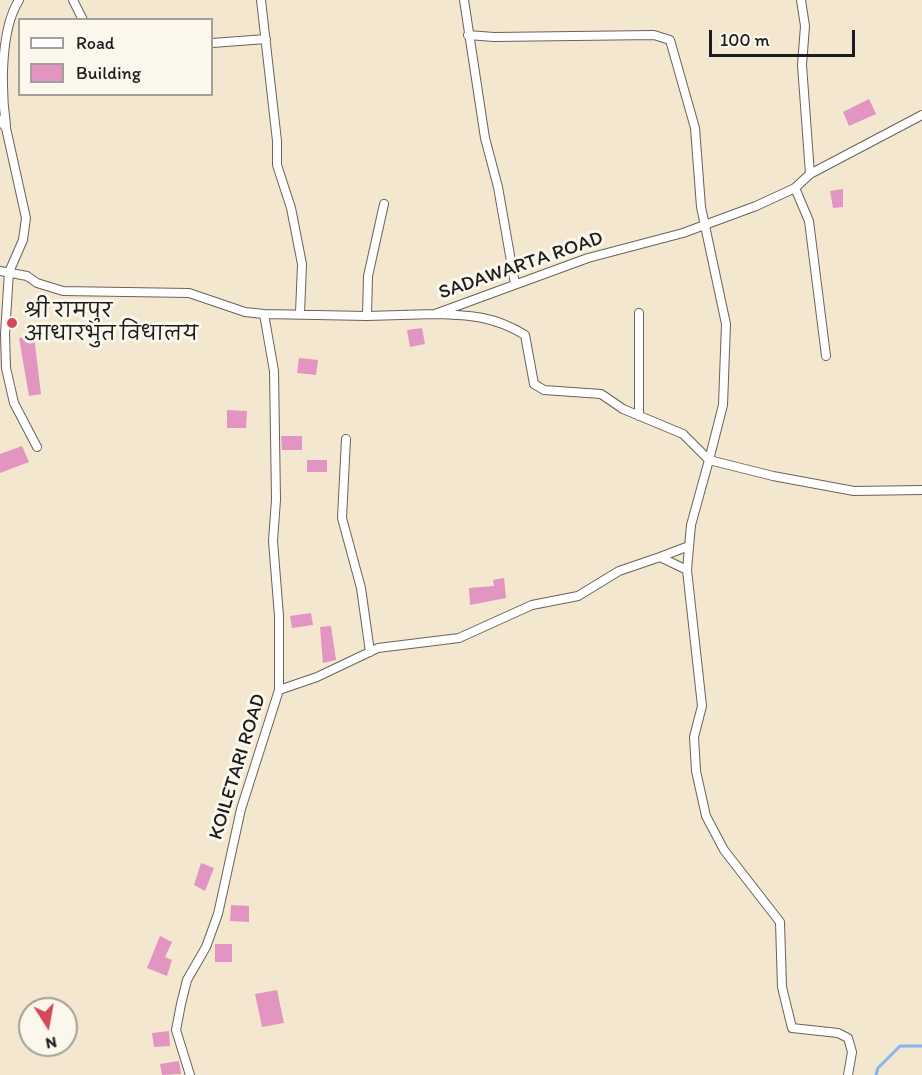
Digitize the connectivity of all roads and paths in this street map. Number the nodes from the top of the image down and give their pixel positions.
1 (20, 0) edge
2 (73, 0) edge
3 (261, 0) edge
4 (464, 0) edge
5 (801, 0) edge
6 (81, 18) edge
7 (468, 35) junction
8 (266, 39) junction
9 (213, 43) edge
10 (922, 115) edge
11 (0, 120) edge
12 (6, 128) junction
13 (810, 174) junction
14 (795, 188) junction
15 (384, 204) dead end
16 (705, 225) junction
17 (4, 272) edge
18 (515, 284) junction
19 (300, 313) junction
20 (639, 313) dead end
21 (264, 314) junction
22 (435, 314) junction
23 (367, 316) junction
24 (826, 356) dead end
25 (639, 416) junction
26 (346, 439) dead end
27 (37, 447) dead end
28 (709, 460) junction
29 (922, 490) edge
30 (689, 546) junction
31 (660, 557) junction
32 (687, 570) junction
33 (370, 652) junction
34 (279, 690) junction
35 (190, 1075) edge
36 (848, 1075) edge

1 - 12 street
2 - 6 street
3 - 8 street
4 - 7 street
5 - 13 street
7 - 16 street
7 - 18 street
8 - 9 street
8 - 19 street
10 - 13 street, SADAWARTA ROAD
11 - 12 street
12 - 17 street
13 - 14 street, SADAWARTA ROAD
14 - 16 street, SADAWARTA ROAD
14 - 24 street
15 - 23 street
16 - 18 street, SADAWARTA ROAD
16 - 28 street
17 - 21 street, SADAWARTA ROAD
17 - 27 street
18 - 22 street, SADAWARTA ROAD
19 - 21 street, SADAWARTA ROAD
19 - 23 street, SADAWARTA ROAD
20 - 25 street
21 - 34 street, KOILETARI ROAD
22 - 23 street, SADAWARTA ROAD
22 - 25 street
25 - 28 street
26 - 33 street
28 - 29 street
28 - 30 street
30 - 31 street
30 - 32 street
31 - 32 street
31 - 33 street
32 - 36 street
33 - 34 street
34 - 35 street, KOILETARI ROAD

